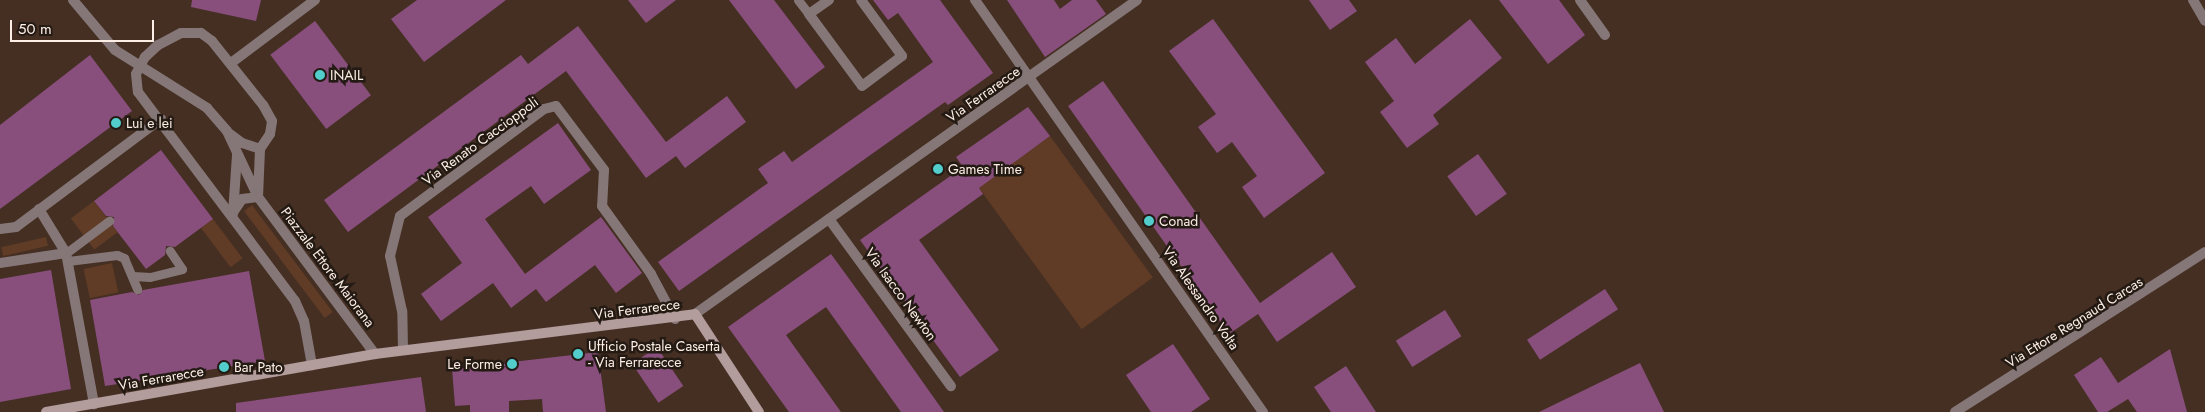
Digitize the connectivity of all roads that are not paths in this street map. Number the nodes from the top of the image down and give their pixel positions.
1 (72, 0) edge
2 (314, 0) edge
3 (798, 0) edge
4 (829, 0) edge
5 (861, 0) edge
6 (975, 0) edge
7 (1137, 0) edge
8 (1580, 0) edge
9 (2193, 0) edge
10 (809, 14) junction
11 (2205, 21) edge
12 (1604, 35) dead end
13 (231, 63) junction
14 (1031, 77) junction
15 (161, 119) junction
16 (227, 132) junction
17 (260, 149) junction
18 (237, 154) junction
19 (258, 198) junction
20 (40, 209) junction
21 (233, 214) junction
22 (829, 219) junction
23 (109, 221) dead end
24 (0, 229) edge
25 (170, 251) dead end
26 (2205, 252) edge
27 (67, 257) junction
28 (0, 263) edge
29 (2205, 263) edge
30 (2192, 264) junction
31 (133, 276) junction
32 (136, 289) dead end
33 (695, 314) junction
34 (675, 320) junction
35 (403, 350) junction
36 (375, 354) junction
37 (312, 365) junction
38 (951, 386) dead end
39 (94, 404) junction
40 (46, 412) edge
41 (759, 412) edge
42 (1263, 412) edge
43 (1955, 412) edge

1 - 16 street, bridge
2 - 13 street
3 - 10 lane
4 - 10 street
5 - 10 street
6 - 14 street, Via Alessandro Volta
7 - 14 street, Via Ferrarecce
8 - 12 street
9 - 11 street
13 - 15 street
13 - 17 street
14 - 22 street, Via Ferrarecce
14 - 42 street, Via Alessandro Volta
15 - 20 street
15 - 21 street
16 - 17 street
16 - 18 street, Piazzale Ettore Maiorana
17 - 19 street
18 - 19 street, Piazzale Ettore Maiorana
18 - 21 street
19 - 21 street
19 - 36 street, Piazzale Ettore Maiorana
20 - 24 street
20 - 27 street
21 - 37 street
22 - 33 street, Via Ferrarecce
22 - 38 street, Via Isacco Newton
23 - 27 lane
25 - 31 lane
26 - 30 street, Via Ettore Regnaud Carcas
27 - 28 street
27 - 31 lane
27 - 39 street
29 - 30 street
30 - 43 street, Via Ettore Regnaud Carcas
31 - 32 lane
33 - 34 street, Via Ferrarecce
33 - 41 street
34 - 35 street, Via Ferrarecce
34 - 35 street, Via Renato Caccioppoli
35 - 36 street, Via Ferrarecce
36 - 37 street, Via Ferrarecce
37 - 39 street, Via Ferrarecce
39 - 40 street, Via Ferrarecce

